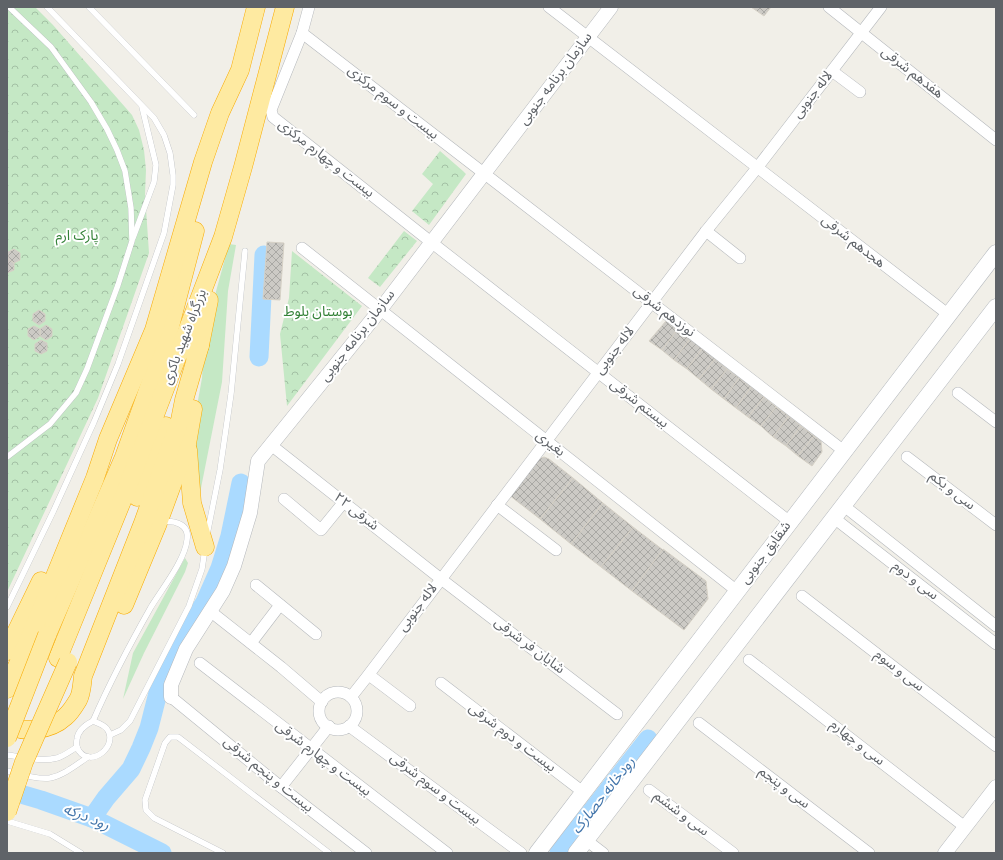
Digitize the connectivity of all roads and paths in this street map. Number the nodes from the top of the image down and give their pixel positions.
1 (9, 7) edge
2 (48, 7) edge
3 (89, 7) edge
4 (256, 7) edge
5 (286, 7) edge
6 (309, 7) edge
7 (549, 7) edge
8 (611, 7) edge
9 (829, 7) edge
10 (881, 7) edge
11 (302, 33) junction
12 (861, 33) junction
13 (588, 37) junction
14 (240, 70) junction
15 (832, 71) junction
16 (860, 92) dead end
17 (142, 106) junction
18 (194, 115) dead end
19 (996, 140) edge
20 (757, 168) junction
21 (484, 173) junction
22 (706, 231) junction
23 (132, 241) junction
24 (431, 242) junction
25 (219, 248) junction
26 (302, 248) dead end
27 (245, 251) dead end
28 (996, 253) edge
29 (740, 258) dead end
30 (652, 303) junction
31 (380, 310) junction
32 (994, 314) edge
33 (949, 315) junction
34 (200, 345) junction
35 (598, 373) junction
36 (958, 393) dead end
37 (996, 422) edge
38 (108, 440) junction
39 (546, 441) junction
40 (187, 444) junction
41 (271, 445) junction
42 (844, 451) junction
43 (7, 457) edge
44 (907, 457) dead end
45 (284, 499) dead end
46 (343, 503) junction
47 (497, 505) junction
48 (849, 510) junction
49 (790, 522) junction
50 (839, 522) junction
51 (158, 523) junction
52 (996, 526) edge
53 (205, 547) junction
54 (556, 550) dead end
55 (928, 573) junction
56 (441, 579) junction
57 (919, 584) junction
58 (256, 585) dead end
59 (738, 591) junction
60 (802, 596) dead end
61 (280, 605) junction
62 (7, 607) edge
63 (210, 611) junction
64 (996, 626) edge
65 (40, 633) junction
66 (316, 634) dead end
67 (251, 643) junction
68 (996, 644) edge
69 (7, 651) edge
70 (63, 660) junction
71 (750, 660) dead end
72 (200, 663) dead end
73 (369, 674) junction
74 (441, 684) dead end
75 (7, 689) edge
76 (170, 697) joint
77 (351, 697) junction
78 (79, 698) junction
79 (322, 702) junction
80 (410, 706) dead end
81 (617, 714) dead end
82 (93, 722) junction
83 (7, 723) edge
84 (699, 723) dead end
85 (329, 726) junction
86 (350, 726) junction
87 (110, 736) junction
88 (7, 738) edge
89 (996, 746) edge
90 (76, 747) junction
91 (310, 749) junction
92 (7, 755) edge
93 (88, 757) junction
94 (7, 771) edge
95 (7, 778) edge
96 (281, 787) junction
97 (996, 787) edge
98 (649, 790) dead end
99 (584, 792) junction
100 (7, 812) edge
101 (7, 821) edge
102 (965, 826) junction
103 (586, 840) junction
104 (79, 853) edge
105 (223, 853) edge
106 (329, 853) edge
107 (366, 853) edge
108 (447, 853) edge
109 (521, 853) edge
110 (537, 853) edge
111 (576, 853) edge
112 (603, 853) edge
113 (733, 853) edge
114 (869, 853) edge
115 (945, 853) edge

1 - 23 lane
2 - 17 lane
3 - 18 lane
4 - 14 highway
5 - 25 highway, بزرگراه شهید باکری
6 - 11 street, بیست و چهارم مرکزی
7 - 13 street, هجدهم شرقی
8 - 13 street, سازمان برنامه جنوبی
9 - 12 street, هفدهم شرقی
10 - 12 street, لاله جنوبی
11 - 21 street, بیست و سوم مرکزی
11 - 24 street, بیست و چهارم مرکزی
12 - 15 street, لاله جنوبی
12 - 19 street, هفدهم شرقی
13 - 20 street, هجدهم شرقی
13 - 21 street, سازمان برنامه جنوبی
14 - 38 highway
14 - 65 highway
15 - 16 street
15 - 20 street, لاله جنوبی
17 - 23 lane
17 - 62 lane
20 - 22 street, لاله جنوبی
20 - 33 street, هجدهم شرقی
21 - 24 street, سازمان برنامه جنوبی
21 - 30 street, نوزدهم شرقی
22 - 29 street
22 - 30 street, لاله جنوبی
23 - 43 lane
24 - 31 street, سازمان برنامه جنوبی
24 - 35 street, بیستم شرقی
25 - 34 highway
25 - 70 highway, بزرگراه شهید باکری
26 - 31 street, بغیری
27 - 53 lane
28 - 33 main road, شقایق جنوبی
30 - 35 street, لاله جنوبی
30 - 42 street, نوزدهم شرقی
31 - 39 street, بغیری
31 - 41 street, سازمان برنامه جنوبی
32 - 48 main road
33 - 42 main road, شقایق جنوبی
34 - 40 highway
34 - 70 highway
34 - 78 highway
35 - 39 street, لاله جنوبی
35 - 49 street, بیستم شرقی
36 - 37 street
38 - 65 highway
38 - 69 highway
39 - 47 street, لاله جنوبی
39 - 59 street, بغیری
40 - 51 highway
40 - 53 highway
41 - 46 street, ۲۲ شرقی
41 - 63 street, سازمان برنامه جنوبی
42 - 49 main road, شقایق جنوبی
44 - 52 street, سی و یکم
45 - 46 street
46 - 56 street, ۲۲ شرقی
47 - 54 street
47 - 56 street, لاله جنوبی
48 - 50 main road
48 - 55 street, سی و دوم
49 - 59 main road, شقایق جنوبی
50 - 57 street, سی و دوم
50 - 103 main road
51 - 78 highway
51 - 82 lane
53 - 87 lane
55 - 57 street
55 - 64 street, سی و دوم
56 - 73 street, لاله جنوبی
56 - 81 street, شایان فر شرقی
57 - 68 street, سی و دوم
58 - 61 street
59 - 99 main road, شقایق جنوبی
60 - 89 street, سی و سوم
61 - 66 street
61 - 67 street
63 - 67 street
63 - 76 street, سازمان برنامه جنوبی
65 - 75 highway
65 - 88 highway, bridge
67 - 79 street
70 - 95 highway
70 - 100 highway, bridge
71 - 102 street, سی و چهارم
72 - 91 street, بیست و چهارم شرقی
73 - 77 street, لاله جنوبی
73 - 80 street
74 - 99 street, بیست و دوم شرقی
76 - 96 street, بیست و پنجم شرقی
77 - 79 street
77 - 86 street
78 - 83 highway
79 - 85 street
82 - 87 lane
82 - 90 lane
84 - 114 street, سی و پنجم
85 - 86 street
85 - 91 street
86 - 109 street, بیست و سوم شرقی
87 - 93 lane
90 - 92 lane
90 - 93 lane
91 - 96 street
91 - 108 street, بیست و چهارم شرقی
93 - 94 lane
96 - 107 street, بیست و پنجم شرقی
97 - 102 street
98 - 113 street, سی و ششم
99 - 110 main road, شقایق جنوبی
101 - 104 lane
102 - 115 street
103 - 111 main road
103 - 112 street
105 - 106 lane

